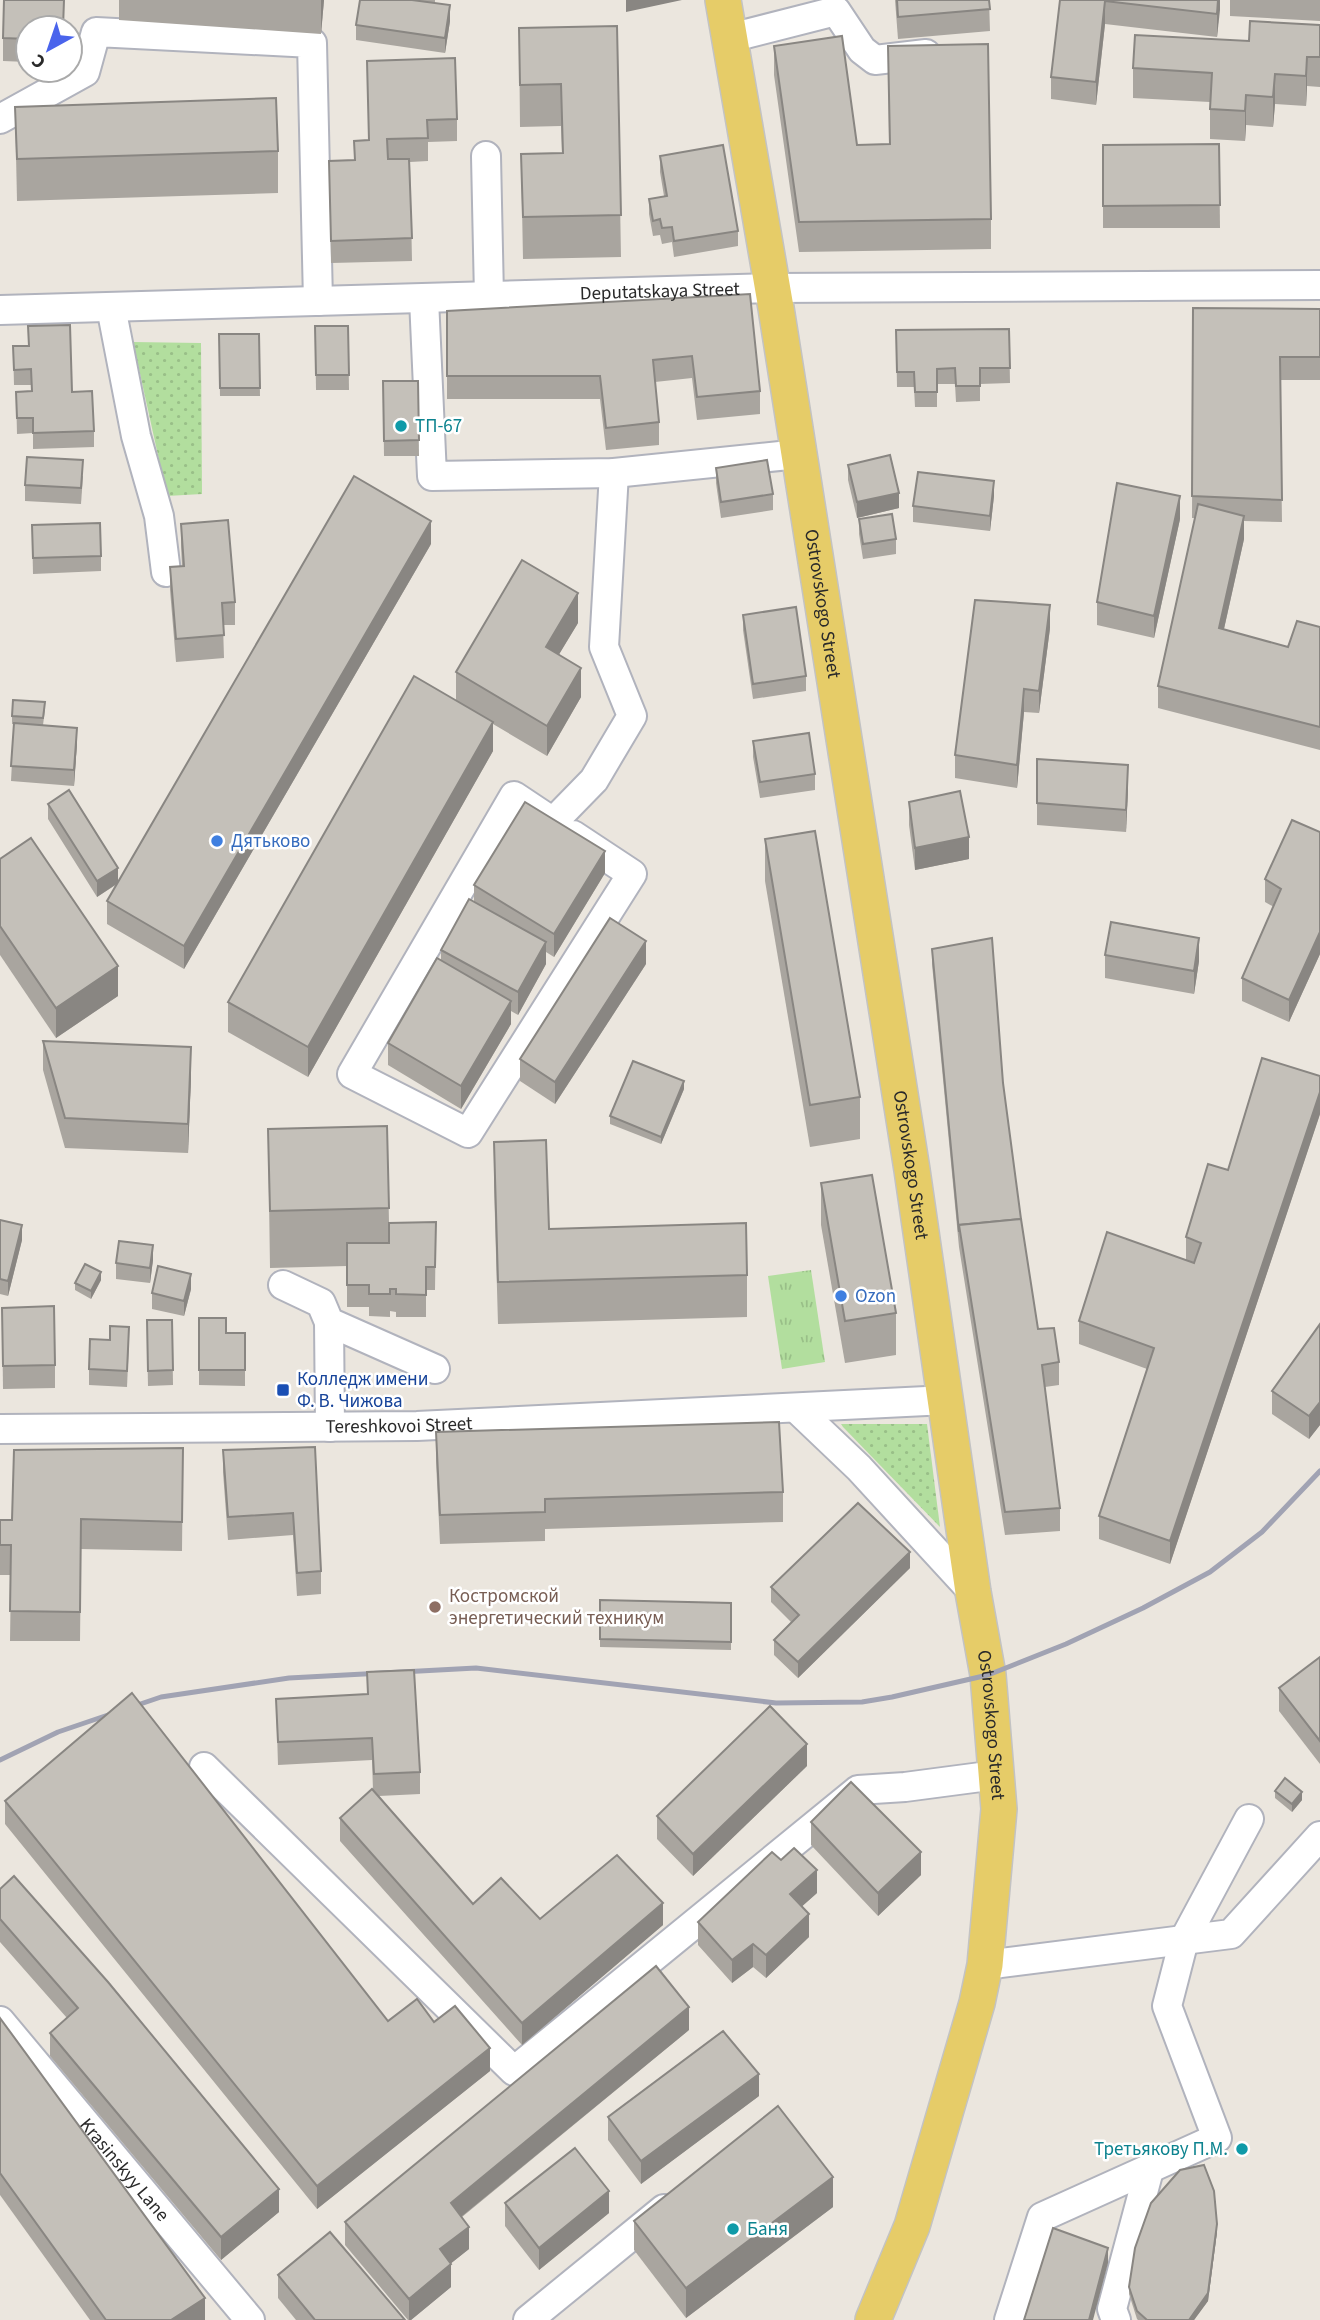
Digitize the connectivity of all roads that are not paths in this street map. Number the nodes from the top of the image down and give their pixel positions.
1 (723, 0) edge
2 (730, 38) junction
3 (951, 52) edge
4 (0, 119) edge
5 (486, 156) dead end
6 (1320, 285) edge
7 (773, 288) junction
8 (489, 297) junction
9 (425, 299) junction
10 (318, 301) junction
11 (111, 307) junction
12 (0, 310) edge
13 (799, 454) junction
14 (614, 473) junction
15 (166, 572) dead end
16 (553, 822) junction
17 (283, 1285) dead end
18 (329, 1322) junction
19 (435, 1369) dead end
20 (947, 1400) junction
21 (796, 1408) junction
22 (330, 1427) junction
23 (0, 1429) edge
24 (973, 1592) junction
25 (204, 1767) dead end
26 (996, 1775) junction
27 (1249, 1819) dead end
28 (1320, 1836) edge
29 (1184, 1941) junction
30 (985, 1965) junction
31 (0, 2021) edge
32 (1149, 2170) junction
33 (680, 2197) edge
34 (250, 2320) edge
35 (528, 2320) edge
36 (873, 2320) edge
37 (1009, 2320) edge
38 (1116, 2320) edge

1 - 2 main road, Ostrovskogo Street
2 - 3 street
2 - 7 main road, Ostrovskogo Street
4 - 10 street
5 - 8 street
6 - 7 street, Deputatskaya Street
7 - 8 street, Deputatskaya Street
7 - 13 main road, Ostrovskogo Street
8 - 9 street, Deputatskaya Street
9 - 10 street, Deputatskaya Street
9 - 14 street
10 - 11 street, Deputatskaya Street
11 - 12 street, Deputatskaya Street
11 - 15 street
13 - 14 street
13 - 20 main road, Ostrovskogo Street
14 - 16 street
16 - 16 street
17 - 18 street
18 - 19 street
18 - 22 street
20 - 21 street, Tereshkovoi Street
20 - 24 main road, Ostrovskogo Street
21 - 22 street, Tereshkovoi Street
21 - 24 street
22 - 23 street, Tereshkovoi Street
24 - 26 main road, Ostrovskogo Street
25 - 26 street
26 - 30 main road, Ostrovskogo Street
27 - 29 street
28 - 29 street
29 - 30 street
29 - 32 street
30 - 36 main road, Ostrovskogo Street
31 - 34 street, Krasinskyy Lane
32 - 37 street
32 - 38 street
33 - 35 street

